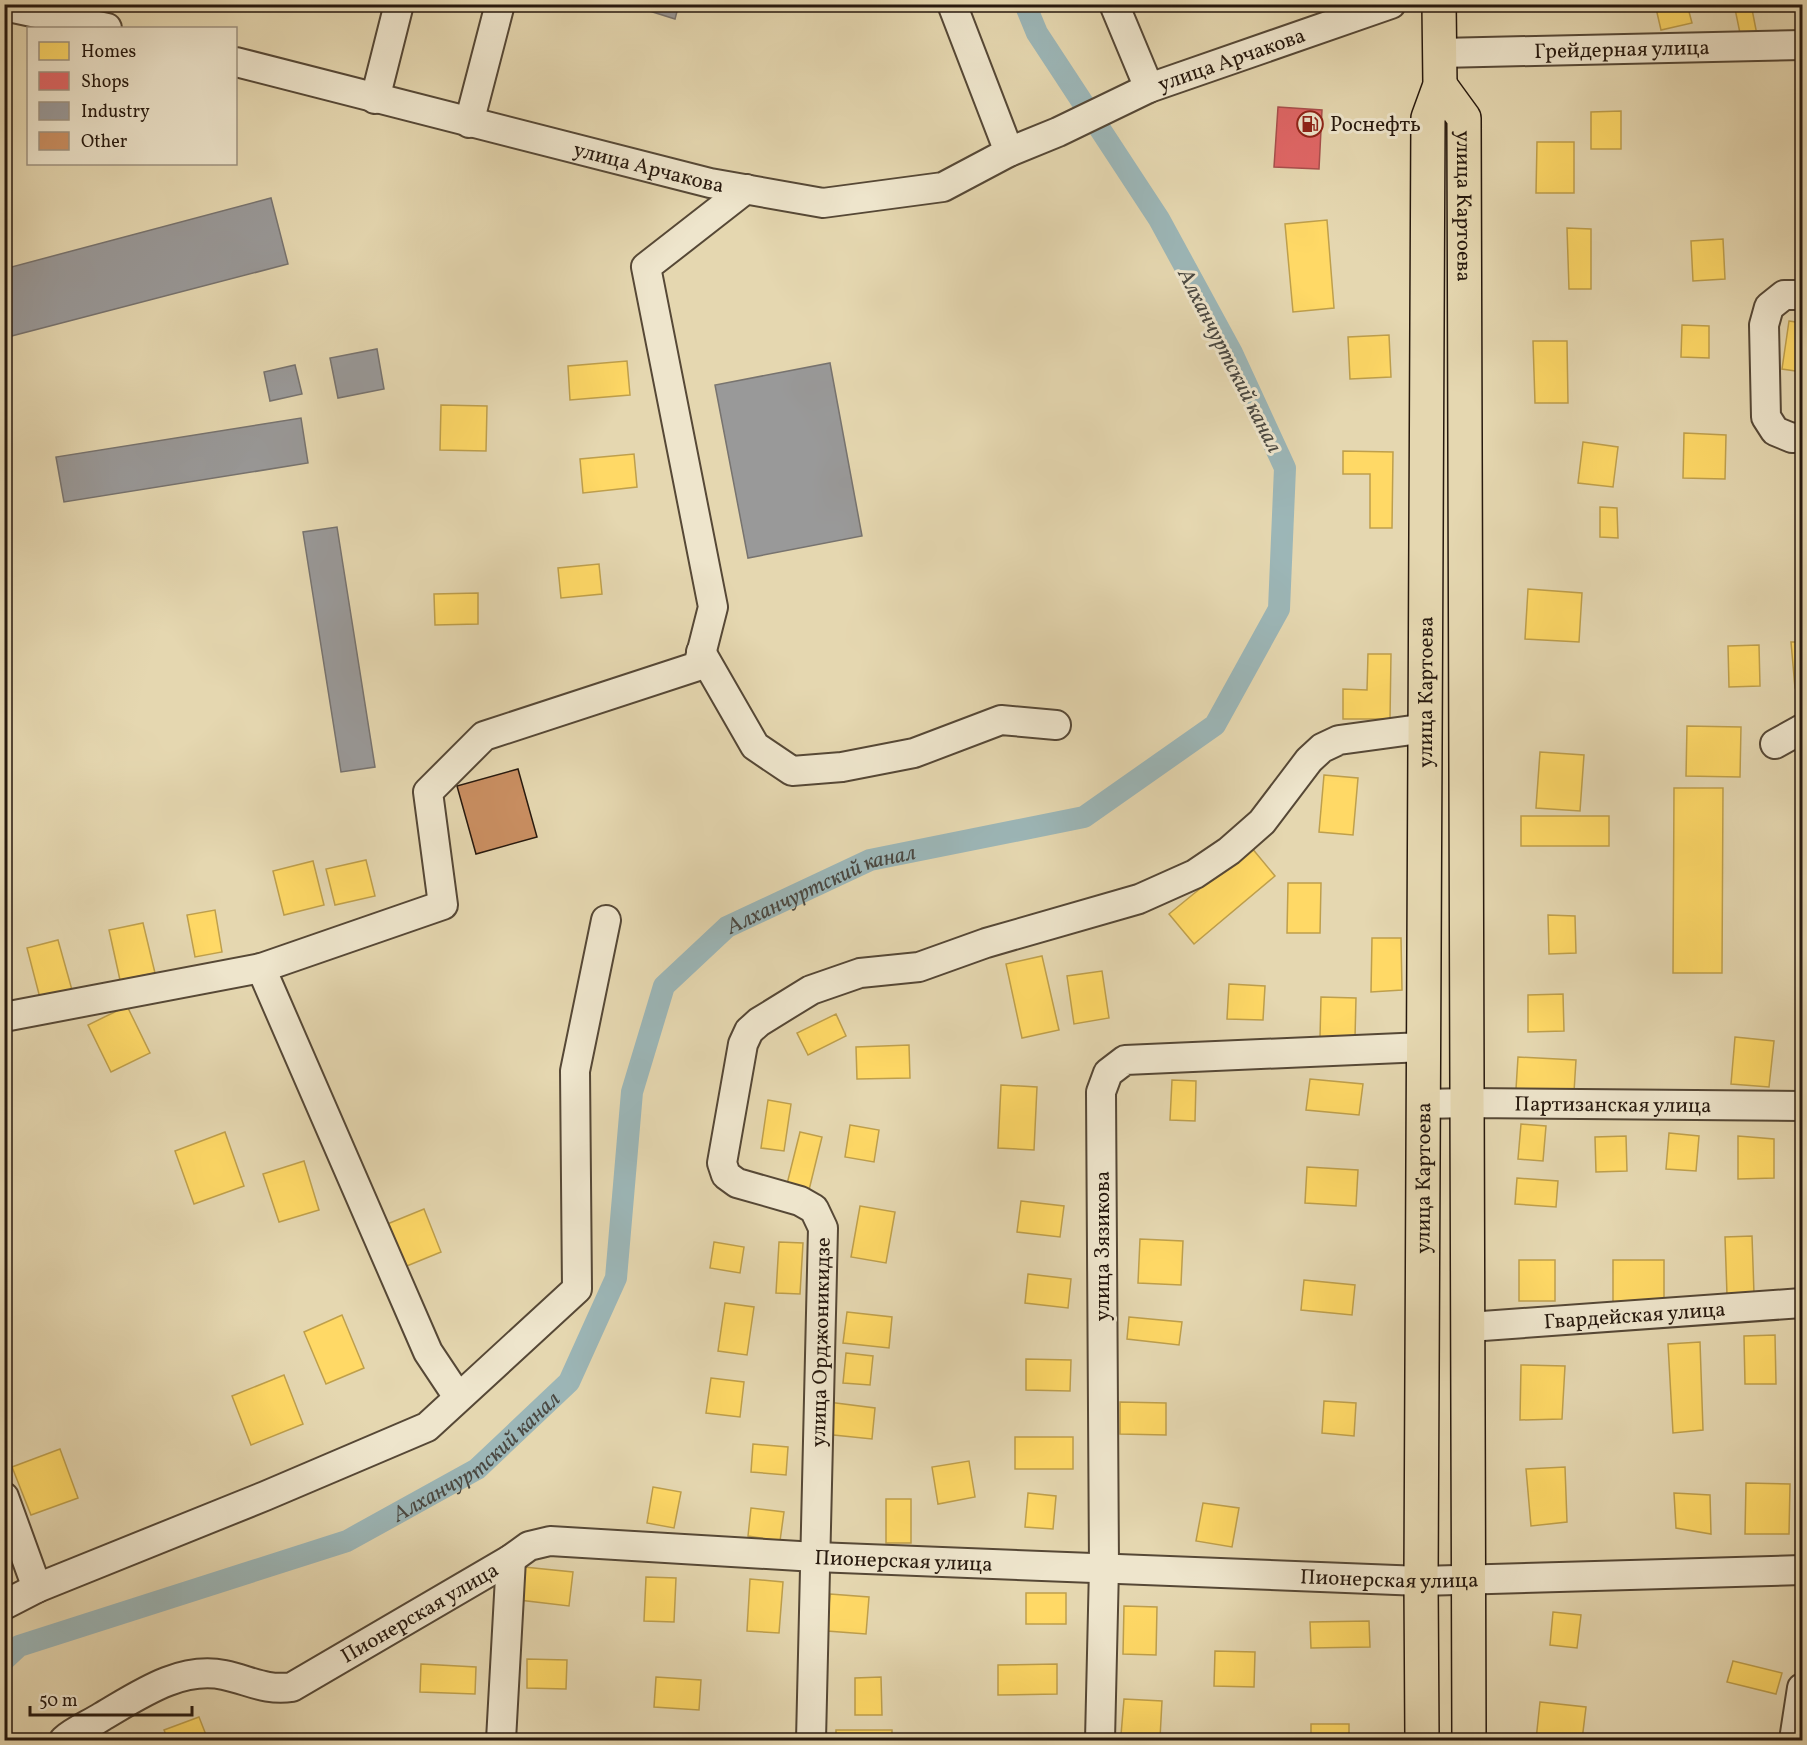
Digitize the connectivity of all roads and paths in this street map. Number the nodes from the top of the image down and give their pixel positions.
1 (399, 4) edge
2 (500, 4) edge
3 (952, 4) edge
4 (1114, 4) edge
5 (1391, 4) edge
6 (1439, 4) edge
7 (4, 6) edge
8 (104, 20) edge
9 (1803, 45) edge
10 (237, 62) edge
11 (1440, 69) junction
12 (1149, 88) junction
13 (375, 99) junction
14 (469, 123) junction
15 (1009, 152) junction
16 (746, 189) junction
17 (1803, 295) edge
18 (1803, 437) edge
19 (701, 652) junction
20 (1056, 725) dead end
21 (1427, 728) junction
22 (1803, 729) edge
23 (1775, 744) dead end
24 (606, 920) dead end
25 (261, 968) junction
26 (4, 1017) edge
27 (1424, 1047) junction
28 (1468, 1102) junction
29 (1423, 1104) junction
30 (1803, 1106) edge
31 (1803, 1303) edge
32 (1469, 1326) junction
33 (458, 1397) junction
34 (4, 1497) edge
35 (816, 1557) junction
36 (511, 1559) junction
37 (1104, 1567) junction
38 (1803, 1570) edge
39 (1468, 1579) junction
40 (1421, 1581) junction
41 (37, 1588) junction
42 (4, 1605) edge
43 (1803, 1688) edge
44 (64, 1740) edge
45 (501, 1740) edge
46 (811, 1740) edge
47 (1100, 1740) edge
48 (1422, 1740) edge
49 (1469, 1740) edge
50 (1794, 1740) edge

1 - 13 street
2 - 14 street
3 - 15 street
4 - 12 street
5 - 12 street, улица Арчакова
6 - 11 main road
7 - 8 street
9 - 11 street, Грейдерная улица
10 - 13 street, улица Арчакова
11 - 21 main road, улица Картоева
11 - 28 main road, улица Картоева
12 - 15 street, улица Арчакова
13 - 14 street, улица Арчакова
14 - 16 street, улица Арчакова
15 - 16 street, улица Арчакова
16 - 19 street
17 - 18 street
19 - 20 street
19 - 25 street
21 - 27 main road, улица Картоева
21 - 35 street, улица Орджоникидзе
22 - 23 street
24 - 33 street
25 - 26 street
25 - 33 street
27 - 29 main road, улица Картоева
27 - 37 street, улица Зязикова
28 - 29 street, Партизанская улица
28 - 30 street, Партизанская улица
28 - 32 main road, улица Картоева
29 - 40 main road, улица Картоева
31 - 32 street, Гвардейская улица
32 - 39 main road, улица Картоева
33 - 41 street
34 - 41 street
35 - 36 street, Пионерская улица
35 - 37 street, Пионерская улица
35 - 46 street, улица Орджоникидзе
36 - 44 street, Пионерская улица
36 - 45 street
37 - 40 street, Пионерская улица
37 - 47 street, улица Зязикова
38 - 39 street, Пионерская улица
39 - 40 street, Пионерская улица
39 - 49 main road, улица Картоева
40 - 48 main road, улица Картоева
41 - 42 street
43 - 50 street

